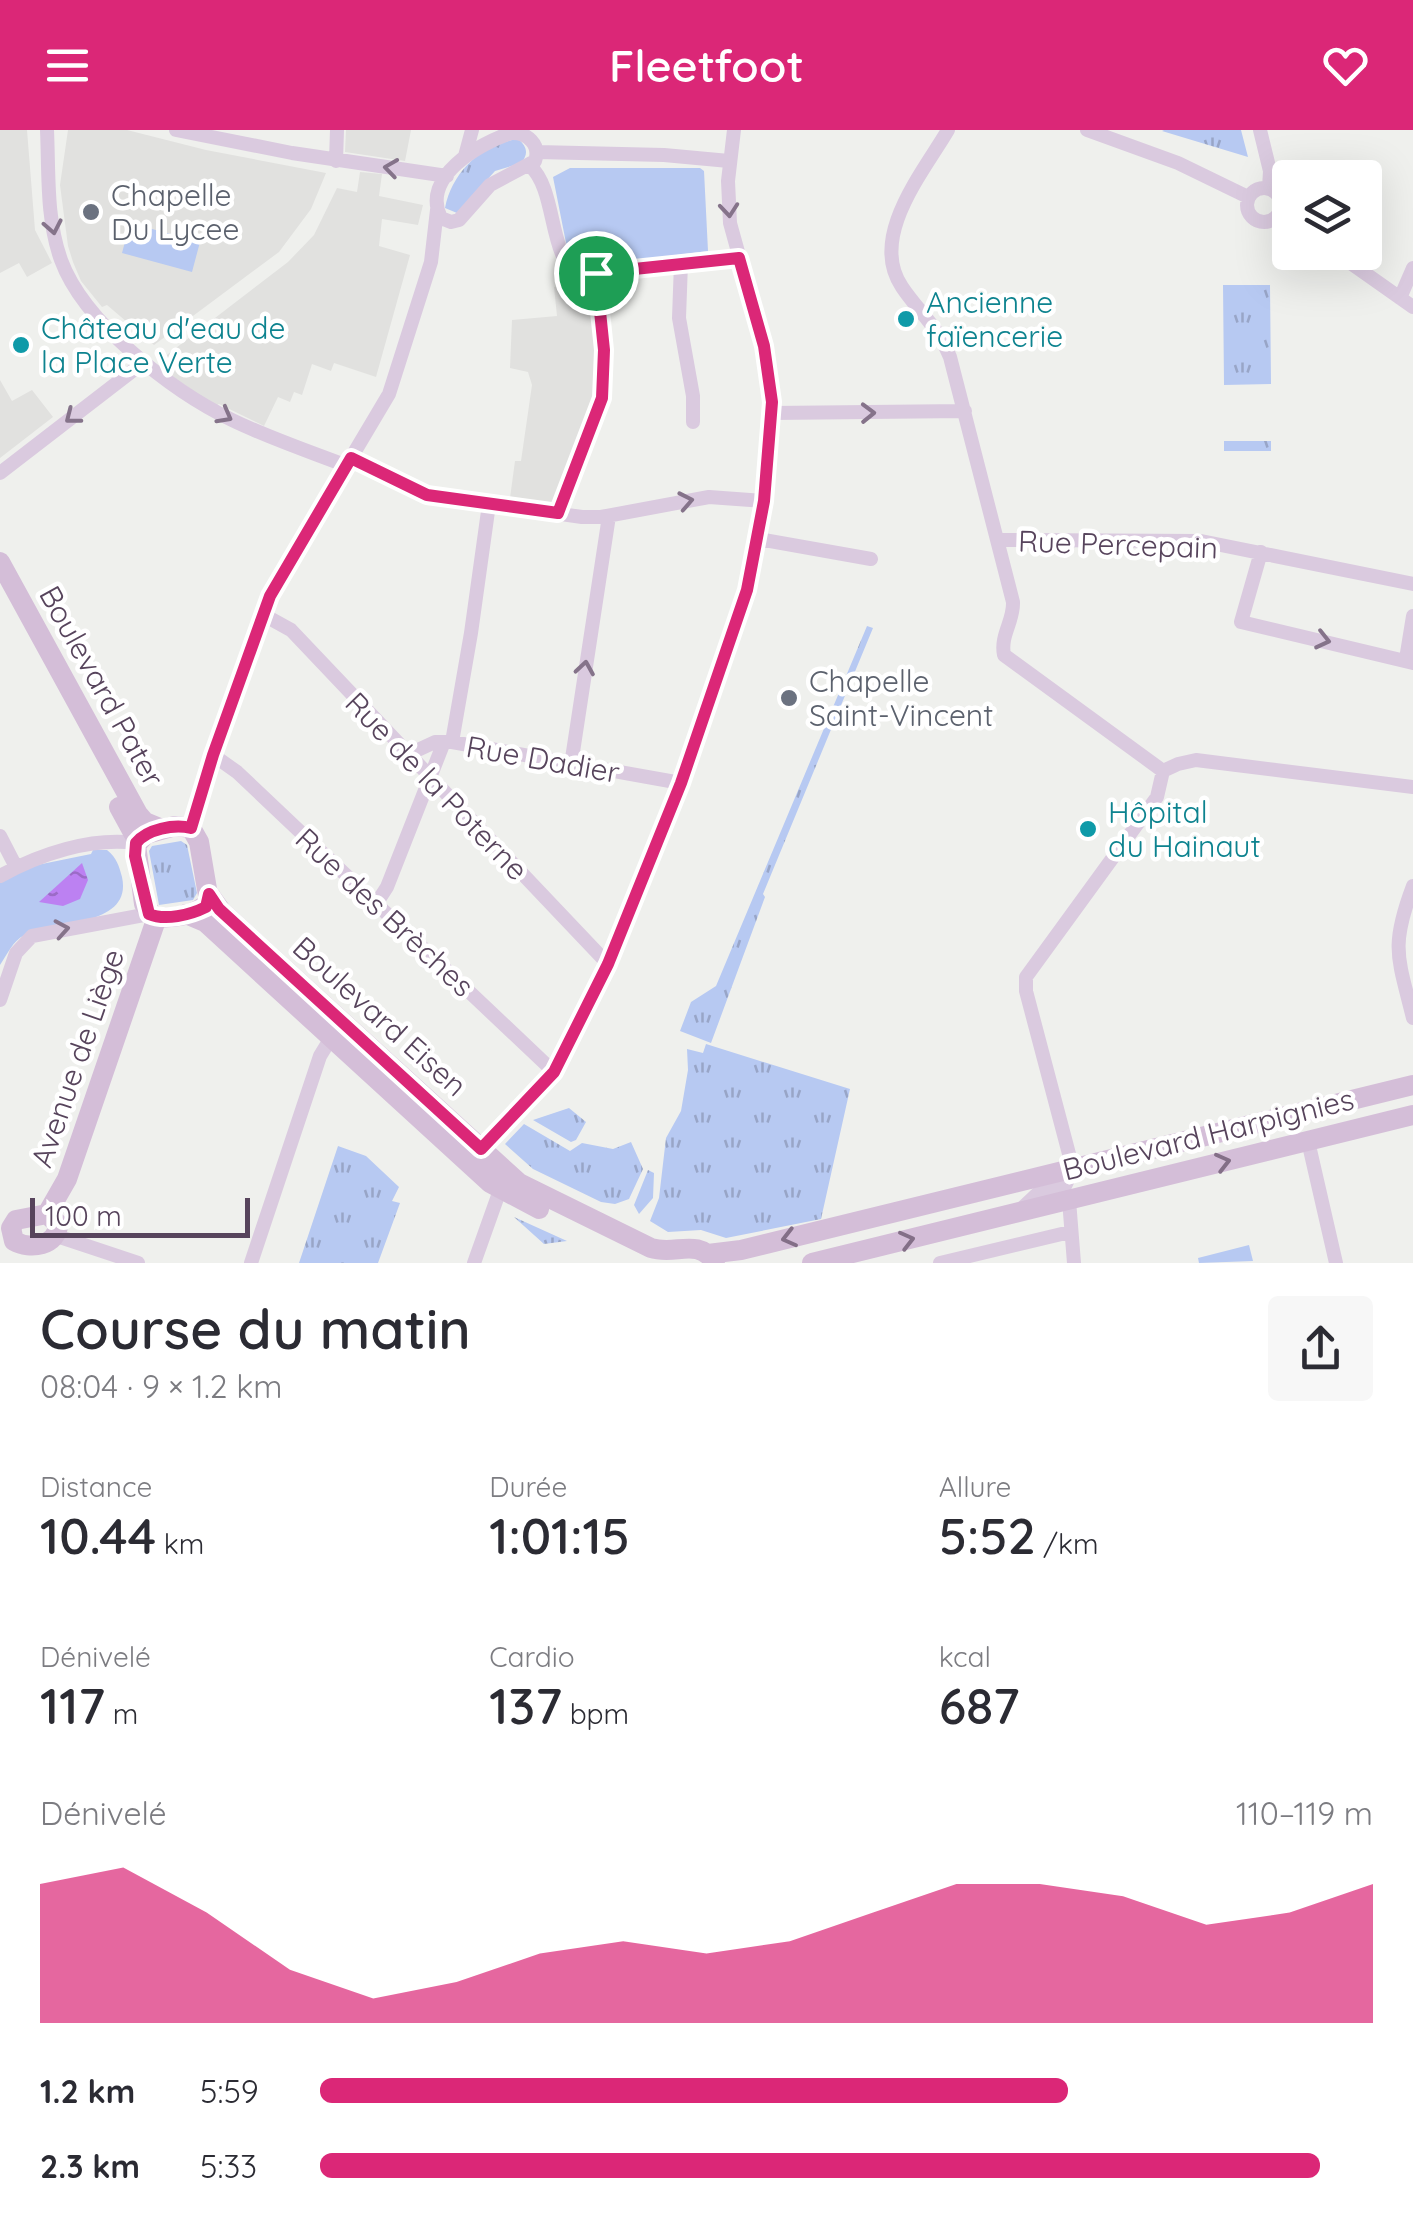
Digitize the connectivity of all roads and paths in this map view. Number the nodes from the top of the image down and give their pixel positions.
1 (48, 130) edge
2 (176, 130) edge
3 (338, 130) edge
4 (472, 130) edge
5 (734, 130) edge
6 (948, 130) edge
7 (1087, 130) edge
8 (1260, 130) edge
9 (522, 132) edge
10 (465, 156) junction
11 (534, 159) junction
12 (336, 161) junction
13 (729, 161) junction
14 (447, 176) junction
15 (1270, 189) joint
16 (1248, 196) junction
17 (437, 210) junction
18 (462, 218) junction
19 (1272, 221) edge
20 (739, 258) junction
21 (431, 262) junction
22 (681, 264) junction
23 (1413, 268) edge
24 (1360, 270) edge
25 (596, 273) junction
26 (1406, 303) edge
27 (144, 362) junction
28 (964, 411) junction
29 (772, 413) junction
30 (693, 422) dead end
31 (349, 462) junction
32 (0, 473) edge
33 (764, 501) junction
34 (489, 504) junction
35 (558, 513) junction
36 (609, 516) junction
37 (758, 539) junction
38 (998, 540) junction
39 (1261, 552) junction
40 (871, 559) dead end
41 (0, 562) edge
42 (1413, 584) edge
43 (0, 590) edge
44 (262, 614) junction
45 (1413, 616) edge
46 (1410, 661) edge
47 (448, 742) junction
48 (213, 755) junction
49 (407, 755) junction
50 (571, 765) junction
51 (1163, 771) junction
52 (430, 780) junction
53 (681, 783) junction
54 (1413, 787) edge
55 (191, 828) junction
56 (162, 830) junction
57 (0, 836) edge
58 (137, 841) junction
59 (16, 867) junction
60 (0, 876) edge
61 (1413, 886) edge
62 (209, 894) junction
63 (376, 904) junction
64 (186, 914) junction
65 (153, 916) junction
66 (608, 964) junction
67 (0, 1000) edge
68 (1413, 1018) edge
69 (332, 1038) junction
70 (554, 1072) junction
71 (1413, 1085) edge
72 (1413, 1115) edge
73 (1308, 1141) junction
74 (481, 1149) junction
75 (1074, 1168) junction
76 (500, 1190) junction
77 (1069, 1200) junction
78 (1018, 1212) junction
79 (47, 1214) junction
80 (1070, 1232) junction
81 (6, 1244) edge
82 (46, 1247) edge
83 (669, 1256) edge
84 (712, 1258) edge
85 (138, 1263) edge
86 (251, 1263) edge
87 (474, 1263) edge
88 (651, 1263) edge
89 (812, 1263) edge
90 (940, 1263) edge
91 (1074, 1263) edge
92 (1336, 1263) edge

1 -> 27 street
2 - 12 street
3 - 12 street
4 - 10 street
5 - 13 street
6 - 28 street
7 - 16 street
8 - 15 street
9 - 10 street
9 - 11 street
10 - 14 street
11 - 13 street
11 - 18 street
11 - 25 street
14 -> 12 street
13 -> 20 street
14 - 17 street
15 - 16 street
16 - 19 street
17 - 18 street
17 - 21 street
18 - 21 street
20 - 22 street
20 - 29 street
21 - 31 street
22 - 25 street
22 - 30 street
23 - 26 street
24 - 26 street
25 - 35 street
27 -> 31 street
27 -> 32 street
29 -> 28 street
28 - 38 street
29 - 33 street
31 - 34 street
31 - 44 street
36 -> 33 street
33 - 37 street
34 - 35 street
34 - 47 street
35 - 36 street
50 -> 36 street
37 - 40 street
37 - 53 street
38 - 39 street, Rue Percepain
38 - 51 street
39 - 42 street, Rue Percepain
39 -> 46 street
41 - 56 main road, Boulevard Pater
43 - 58 main road, Boulevard Pater
44 - 48 street
44 - 49 street, Rue de la Poterne
45 - 46 street
47 - 49 street, Rue Dadier
47 - 50 street, Rue Dadier
47 - 52 street
48 - 55 street
48 - 63 street, Rue des Brèches
49 - 52 street, Rue de la Poterne
50 - 53 street, Rue Dadier
51 - 54 street
51 - 75 street
52 - 63 street
52 - 66 street, Rue de la Poterne
53 - 66 street
55 - 56 main road
55 - 62 main road
56 - 58 main road
57 - 59 street
58 - 59 street
58 - 65 main road
59 - 60 street
61 - 68 street
62 - 64 main road
62 - 74 main road, Boulevard Eisen
63 - 70 street, Rue des Brèches
64 - 65 main road
64 - 69 main road, Boulevard Eisen
67 -> 65 street
65 - 79 main road, Avenue de Liège
66 - 70 street
69 - 76 main road, Boulevard Eisen
69 - 86 street
70 - 74 street
71 - 75 main road, Boulevard Harpignies
72 - 73 main road, Boulevard Harpignies
77 -> 73 main road, Boulevard Harpignies
73 - 92 street
74 - 83 main road, Boulevard Eisen
75 - 78 street, Boulevard Harpignies
75 -> 84 main road, Boulevard Harpignies
76 - 87 street
76 - 88 main road, Boulevard Eisen
77 - 78 main road, Boulevard Harpignies
77 - 80 street
89 -> 78 main road, Boulevard Harpignies
79 - 81 main road
79 - 82 main road
80 - 90 street
80 - 91 street
81 - 82 main road
82 - 85 street
83 - 84 main road, Boulevard Harpignies

